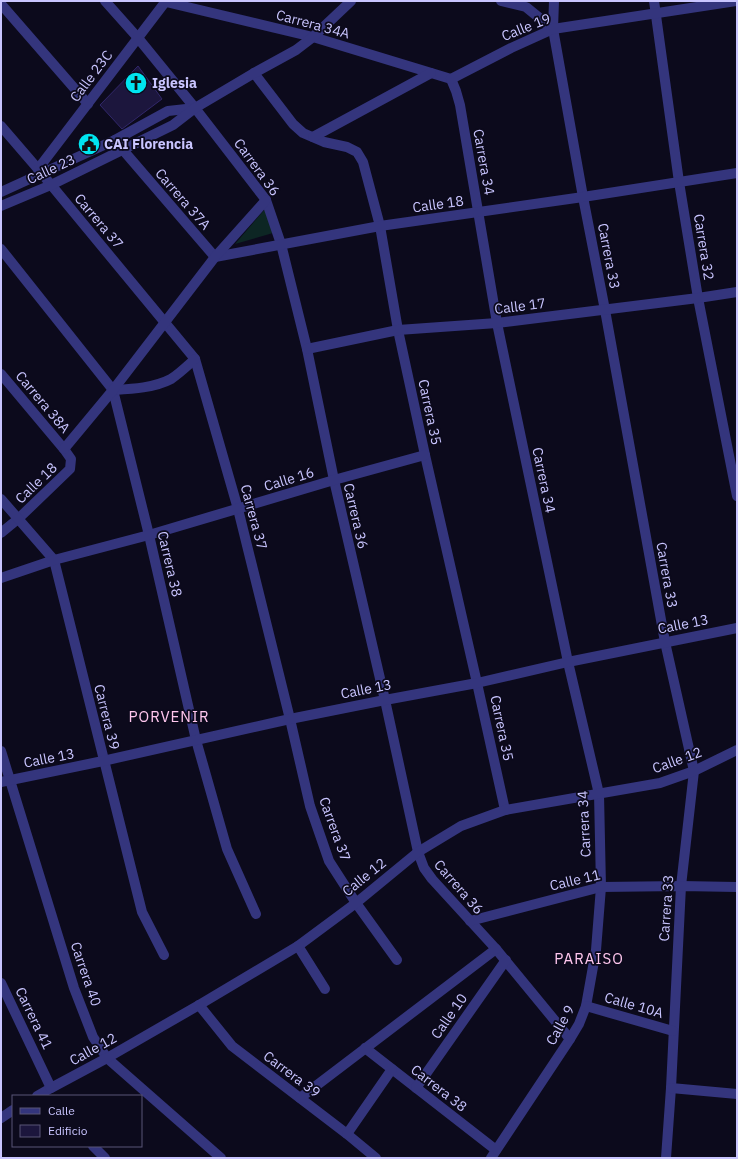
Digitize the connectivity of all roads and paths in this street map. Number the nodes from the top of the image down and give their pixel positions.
1 (105, 1) edge
2 (351, 1) edge
3 (501, 1) edge
4 (554, 1) edge
5 (654, 1) edge
6 (736, 1) edge
7 (166, 2) edge
8 (1, 4) edge
9 (656, 13) junction
10 (552, 29) junction
11 (313, 37) junction
12 (138, 38) junction
13 (254, 73) junction
14 (431, 73) junction
15 (451, 79) junction
16 (88, 104) junction
17 (195, 108) junction
18 (1, 126) edge
19 (313, 138) junction
20 (115, 140) junction
21 (123, 150) junction
22 (40, 171) junction
23 (737, 173) edge
24 (679, 182) junction
25 (51, 185) junction
26 (1, 192) edge
27 (583, 197) junction
28 (266, 200) junction
29 (1, 206) edge
30 (479, 212) junction
31 (380, 226) junction
32 (281, 244) junction
33 (1, 249) edge
34 (215, 257) junction
35 (737, 292) edge
36 (698, 298) junction
37 (605, 310) junction
38 (165, 322) junction
39 (497, 323) junction
40 (398, 330) junction
41 (307, 349) junction
42 (195, 359) junction
43 (1, 374) edge
44 (113, 390) junction
45 (64, 449) junction
46 (425, 455) junction
47 (334, 480) junction
48 (737, 496) edge
49 (1, 499) edge
50 (238, 509) junction
51 (18, 519) junction
52 (1, 533) edge
53 (149, 535) junction
54 (54, 560) junction
55 (1, 578) edge
56 (737, 628) edge
57 (664, 642) junction
58 (568, 662) junction
59 (477, 683) junction
60 (384, 700) junction
61 (290, 719) junction
62 (196, 740) junction
63 (737, 750) edge
64 (1, 751) edge
65 (103, 761) junction
66 (694, 771) junction
67 (6, 781) edge
68 (599, 794) junction
69 (505, 810) junction
70 (418, 852) junction
71 (680, 886) junction
72 (601, 887) junction
73 (737, 887) edge
74 (356, 903) junction
75 (256, 914) dead end
76 (470, 921) junction
77 (298, 946) junction
78 (496, 949) junction
79 (164, 955) dead end
80 (397, 960) dead end
81 (506, 960) junction
82 (1, 983) edge
83 (325, 989) dead end
84 (199, 1005) junction
85 (586, 1006) junction
86 (673, 1031) junction
87 (570, 1039) junction
88 (365, 1048) junction
89 (107, 1058) junction
90 (392, 1070) junction
91 (416, 1088) junction
92 (671, 1088) junction
93 (44, 1093) edge
94 (737, 1094) edge
95 (300, 1098) junction
96 (12, 1111) edge
97 (1, 1118) edge
98 (347, 1134) junction
99 (94, 1147) edge
100 (493, 1154) edge
101 (105, 1158) edge
102 (221, 1158) edge
103 (376, 1158) edge
104 (666, 1158) edge

1 - 12 street, Carrera 36
2 - 11 street, Calle 23
3 - 10 street
4 - 10 street, Carrera 33
5 - 9 street, Carrera 32
6 - 9 street, Calle 19
7 - 11 street, Carrera 34A
7 - 12 street, Calle 23C
8 - 16 street
9 - 10 street, Calle 19
9 - 24 street, Carrera 32
10 - 15 street, Calle 19
10 - 27 street, Carrera 33
11 - 13 street, Calle 23
11 - 14 street, Carrera 34A
12 - 16 street, Calle 23C
12 - 17 street, Carrera 36
13 - 17 street, Calle 23
13 - 19 street, Carrera 35
14 - 15 street, Carrera 34A
14 - 19 street
15 - 30 street, Carrera 34
16 - 22 street, Calle 23C
17 - 20 street, Calle 23
17 - 21 street, Calle 23
17 - 28 street, Carrera 36
18 - 22 street, Carrera 37
19 - 31 street, Carrera 35
20 - 21 street, Carrera 37A
20 - 22 street, Calle 23
21 - 25 street, Calle 23
21 - 34 street, Carrera 37A
22 - 25 street, Carrera 37
22 - 26 street, Calle 23
23 - 24 street, Calle 18
24 - 27 street, Calle 18
24 - 36 street, Carrera 32
25 - 29 street, Calle 23
25 - 38 street, Carrera 37
27 - 30 street, Calle 18
27 - 37 street, Carrera 33
28 - 32 street, Carrera 36
28 - 34 street, Calle 18
30 - 31 street, Calle 18
30 - 39 street, Carrera 34
31 - 32 street, Calle 18
31 - 40 street, Carrera 35
32 - 34 street, Calle 18
32 - 41 street, Carrera 36
33 - 44 street, Carrera 38
34 - 38 street, Calle 18
35 - 36 street, Calle 17
36 - 37 street, Calle 17
36 - 48 street, Carrera 32
37 - 39 street, Calle 17
37 - 57 street, Carrera 33
38 - 42 street, Carrera 37
38 - 44 street, Calle 18
39 - 40 street, Calle 17
39 - 58 street, Carrera 34
40 - 41 street, Calle 17
40 - 46 street, Carrera 35
41 - 47 street, Carrera 36
42 - 44 street
42 - 50 street, Carrera 37
43 - 45 street, Carrera 38A
44 - 45 street, Calle 18
44 - 53 street, Carrera 38
45 - 51 street, Calle 18
46 - 47 street, Calle 16
46 - 59 street, Carrera 35
47 - 50 street, Calle 16
47 - 60 street, Carrera 36
49 - 51 street, Carrera 39
50 - 53 street, Calle 16
50 - 61 street, Carrera 37
51 - 52 street, Calle 18
51 - 54 street, Carrera 39
53 - 54 street, Calle 16
53 - 62 street, Carrera 38
54 - 55 street, Calle 16
54 - 65 street, Carrera 39
56 - 57 street, Calle 13
57 - 58 street, Calle 13
57 - 66 street, Carrera 33
58 - 59 street, Calle 13
58 - 68 street, Carrera 34
59 - 60 street, Calle 13
59 - 69 street, Carrera 35
60 - 61 street, Calle 13
60 - 70 street, Carrera 36
61 - 62 street, Calle 13
61 - 74 street, Carrera 37
62 - 65 street, Calle 13
62 - 75 street, Carrera 38
63 - 66 street, Calle 12
64 - 67 street, Carrera 40
65 - 67 street, Calle 13
65 - 79 street, Carrera 39
66 - 68 street, Calle 12
66 - 71 street, Carrera 33
67 - 89 street, Carrera 40
68 - 69 street, Calle 12
68 - 72 street, Carrera 34
69 - 70 street, Calle 12
70 - 74 street, Calle 12
70 - 76 street, Carrera 36
71 - 72 street, Calle 11
71 - 73 street, Calle 11
71 - 86 street, Carrera 33
72 - 76 street, Calle 11
72 - 85 street, Calle 9
74 - 77 street, Calle 12
74 - 80 street, Carrera 37
76 - 78 street, Carrera 36
77 - 83 street
77 - 84 street, Calle 12
78 - 81 street, Carrera 36
78 - 88 street
81 - 87 street, Carrera 36
81 - 91 street, Calle 10
82 - 93 street, Carrera 41
84 - 89 street, Calle 12
84 - 95 street, Carrera 39
85 - 86 street, Calle 10A
85 - 87 street, Calle 9
86 - 92 street, Carrera 33
87 - 100 street, Calle 9
88 - 90 street, Carrera 38
88 - 95 street
89 - 93 street, Calle 12
89 - 102 street, Carrera 40
90 - 91 street, Carrera 38
90 - 98 street
91 - 100 street, Carrera 38
92 - 94 street
92 - 104 street, Carrera 33
95 - 98 street, Carrera 39
96 - 97 street
98 - 103 street, Carrera 39
99 - 101 street

